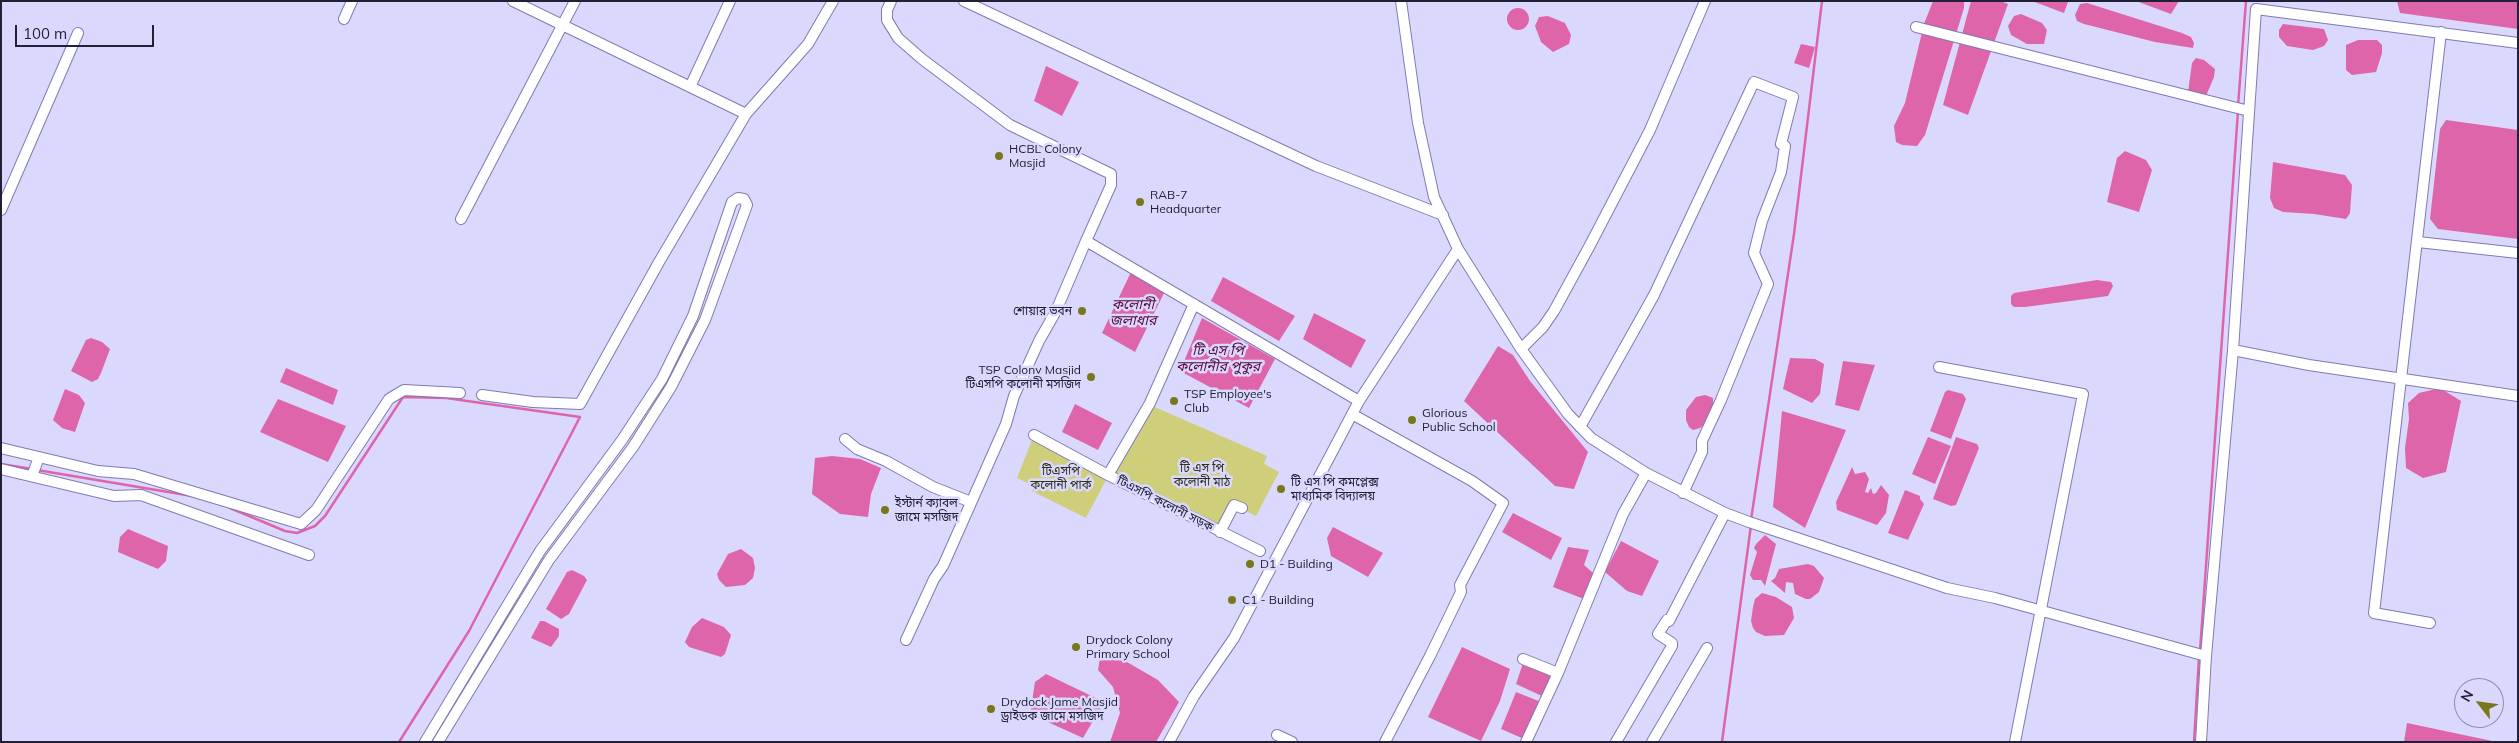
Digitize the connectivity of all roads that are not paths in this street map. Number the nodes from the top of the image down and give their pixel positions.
1 (352, 1) edge
2 (512, 1) edge
3 (574, 1) edge
4 (730, 1) edge
5 (833, 1) edge
6 (891, 1) edge
7 (964, 1) edge
8 (1401, 1) edge
9 (1705, 1) edge
10 (2256, 5) edge
11 (344, 19) dead end
12 (563, 25) junction
13 (1916, 27) dead end
14 (2441, 32) junction
15 (78, 33) dead end
16 (2518, 43) edge
17 (690, 87) junction
18 (2248, 111) junction
19 (746, 114) junction
20 (1, 210) edge
21 (1443, 215) junction
22 (461, 219) dead end
23 (1086, 241) junction
24 (2418, 242) junction
25 (1458, 249) junction
26 (2518, 253) edge
27 (1194, 304) junction
28 (1520, 349) junction
29 (2233, 350) junction
30 (1939, 367) dead end
31 (2400, 378) junction
32 (460, 393) dead end
33 (482, 395) dead end
34 (2518, 396) edge
35 (1359, 401) junction
36 (1352, 414) junction
37 (1580, 427) junction
38 (1034, 435) dead end
39 (845, 439) dead end
40 (1, 448) edge
41 (38, 457) junction
42 (1, 468) edge
43 (1646, 473) junction
44 (1108, 475) junction
45 (32, 476) junction
46 (1683, 493) junction
47 (971, 502) junction
48 (1242, 508) dead end
49 (1725, 513) junction
50 (1220, 532) junction
51 (1260, 551) dead end
52 (309, 555) dead end
53 (2042, 611) junction
54 (2430, 623) dead end
55 (906, 640) dead end
56 (1707, 648) dead end
57 (2206, 656) junction
58 (1523, 659) dead end
59 (1558, 673) junction
60 (1277, 735) dead end
61 (1173, 740) edge
62 (425, 742) edge
63 (438, 742) edge
64 (1292, 742) edge
65 (1385, 742) edge
66 (1526, 742) edge
67 (1616, 742) edge
68 (1652, 742) edge
69 (2015, 742) edge
70 (2201, 742) edge

1 - 11 street
2 - 12 street
3 - 12 street
4 - 17 street
5 - 19 street
6 - 23 street
7 - 21 street
8 - 21 street
9 - 28 street
10 - 14 street
10 - 18 street
12 - 17 street
12 - 22 street
13 - 18 street
14 - 16 street
14 - 24 street
15 - 20 street
17 - 19 street
18 - 29 street
19 - 33 street
21 - 25 street
23 - 27 street
23 - 47 street
24 - 26 street
24 - 31 street
25 - 28 street
25 - 35 street
27 - 35 street
27 - 44 street, টিএসপি কলোনী সড়ক
28 - 37 street
29 - 31 street
29 - 57 street
30 - 53 street
31 - 34 street
31 - 54 street
32 - 41 street
35 - 36 street
36 - 61 street
36 - 65 street
37 - 43 street
37 - 46 street
38 - 44 street
39 - 47 street
40 - 41 street
41 - 45 street
42 - 45 street
43 - 46 street
43 - 59 street
44 - 50 street, টিএসপি কলোনী সড়ক
45 - 52 street
46 - 49 street
47 - 55 street
48 - 50 street
49 - 53 street
49 - 67 street
50 - 51 street, টিএসপি কলোনী সড়ক
53 - 57 street
53 - 69 street
56 - 68 street
57 - 70 street
58 - 59 street
59 - 66 street
60 - 64 street
62 - 63 street

